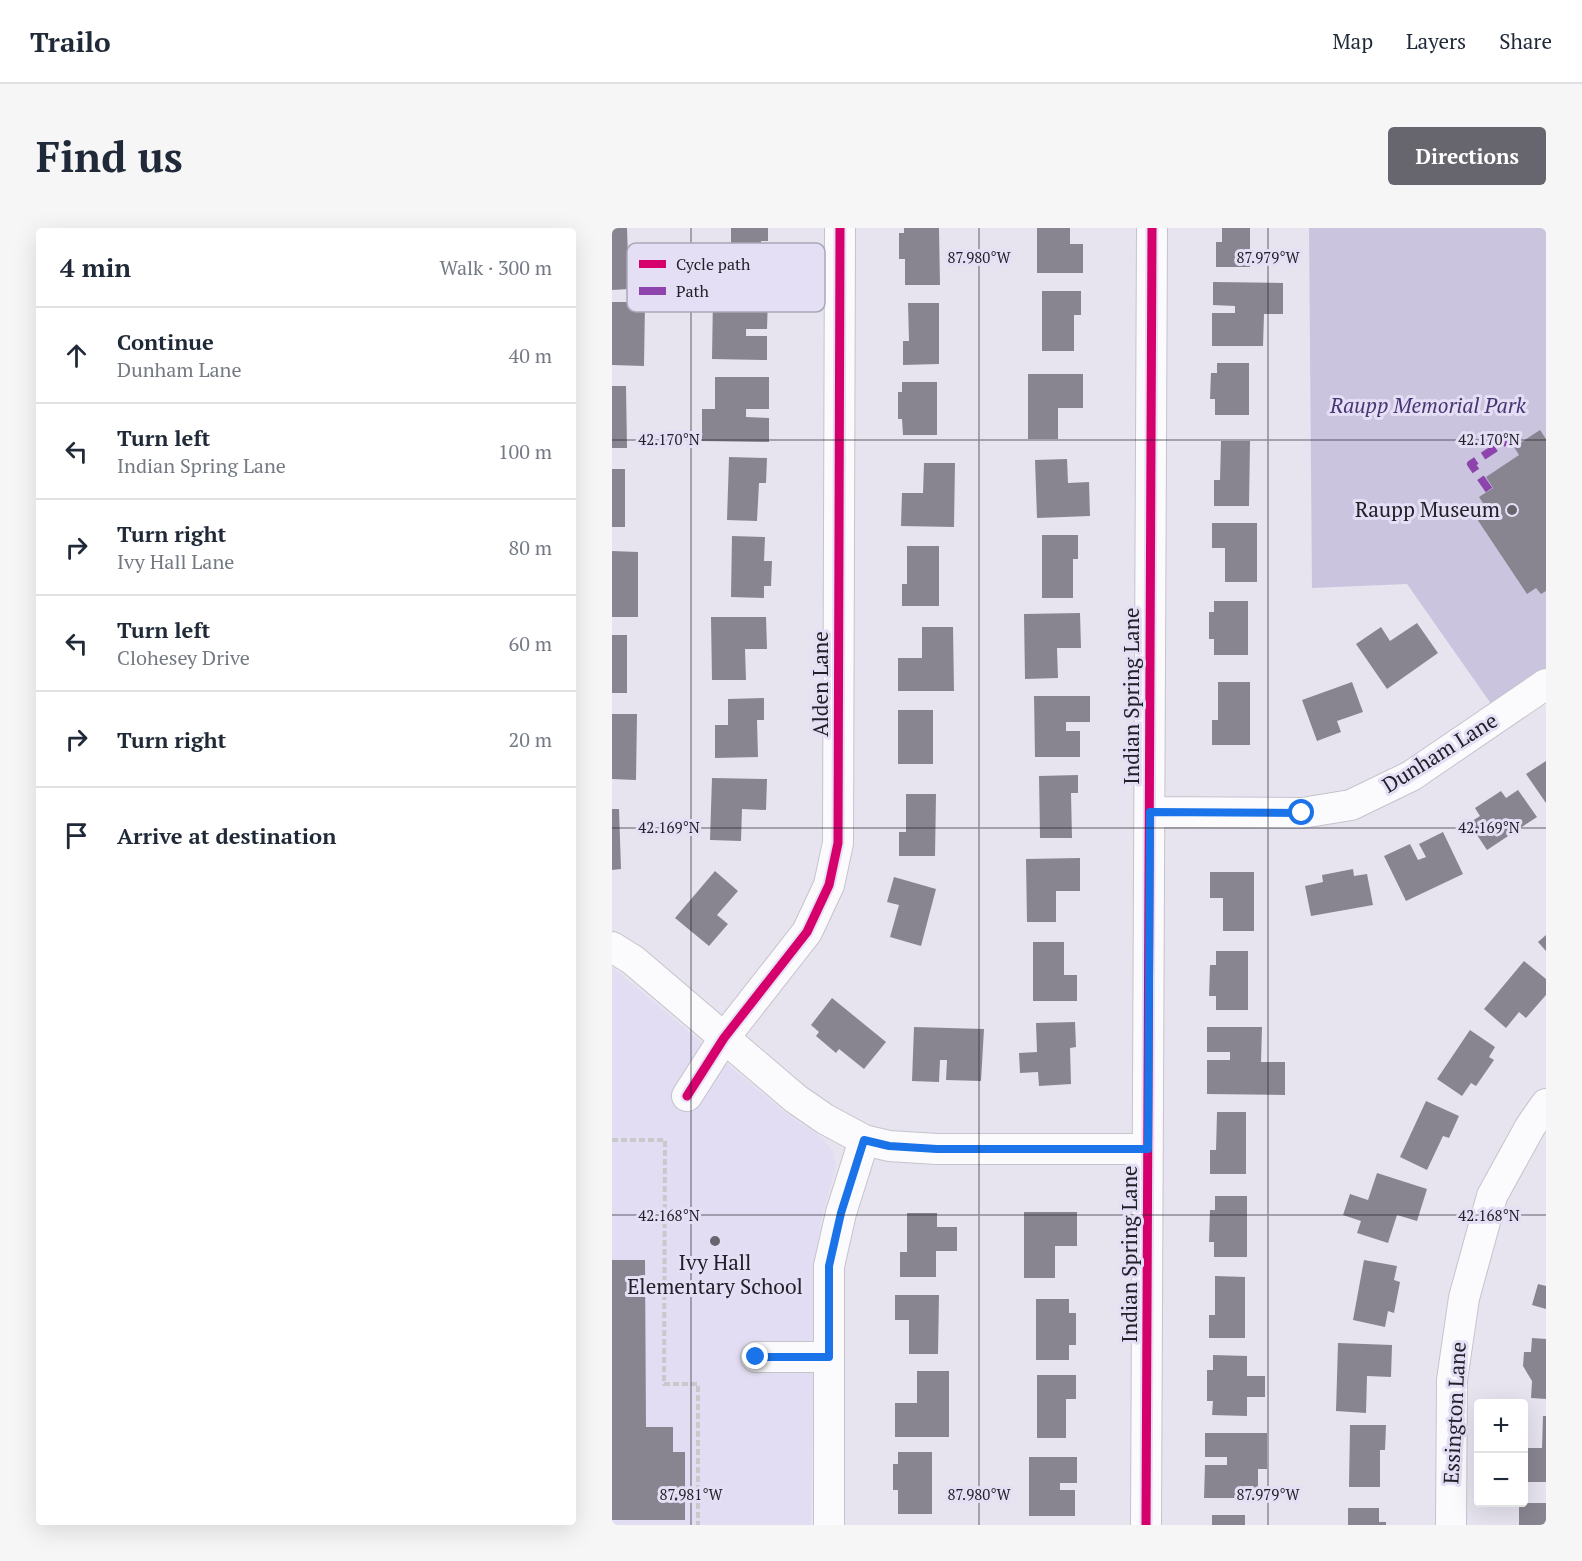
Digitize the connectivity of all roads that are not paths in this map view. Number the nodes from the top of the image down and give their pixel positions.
1 (840, 228) edge
2 (1152, 228) edge
3 (1546, 684) edge
4 (1150, 812) junction
5 (612, 947) edge
6 (724, 1038) junction
7 (687, 1096) dead end
8 (1546, 1104) edge
9 (864, 1140) junction
10 (1148, 1149) junction
11 (756, 1357) dead end
12 (829, 1357) junction
13 (829, 1525) edge
14 (1146, 1525) edge
15 (1451, 1525) edge

1 - 6 street, Alden Lane
2 - 4 street, Indian Spring Lane
3 - 4 street, Dunham Lane
4 - 10 street, Indian Spring Lane
5 - 6 street
6 - 7 street, Alden Lane
6 - 9 street
8 - 15 street, Essington Lane
9 - 10 street
9 - 12 street
10 - 14 street, Indian Spring Lane
11 - 12 street
12 - 13 street

